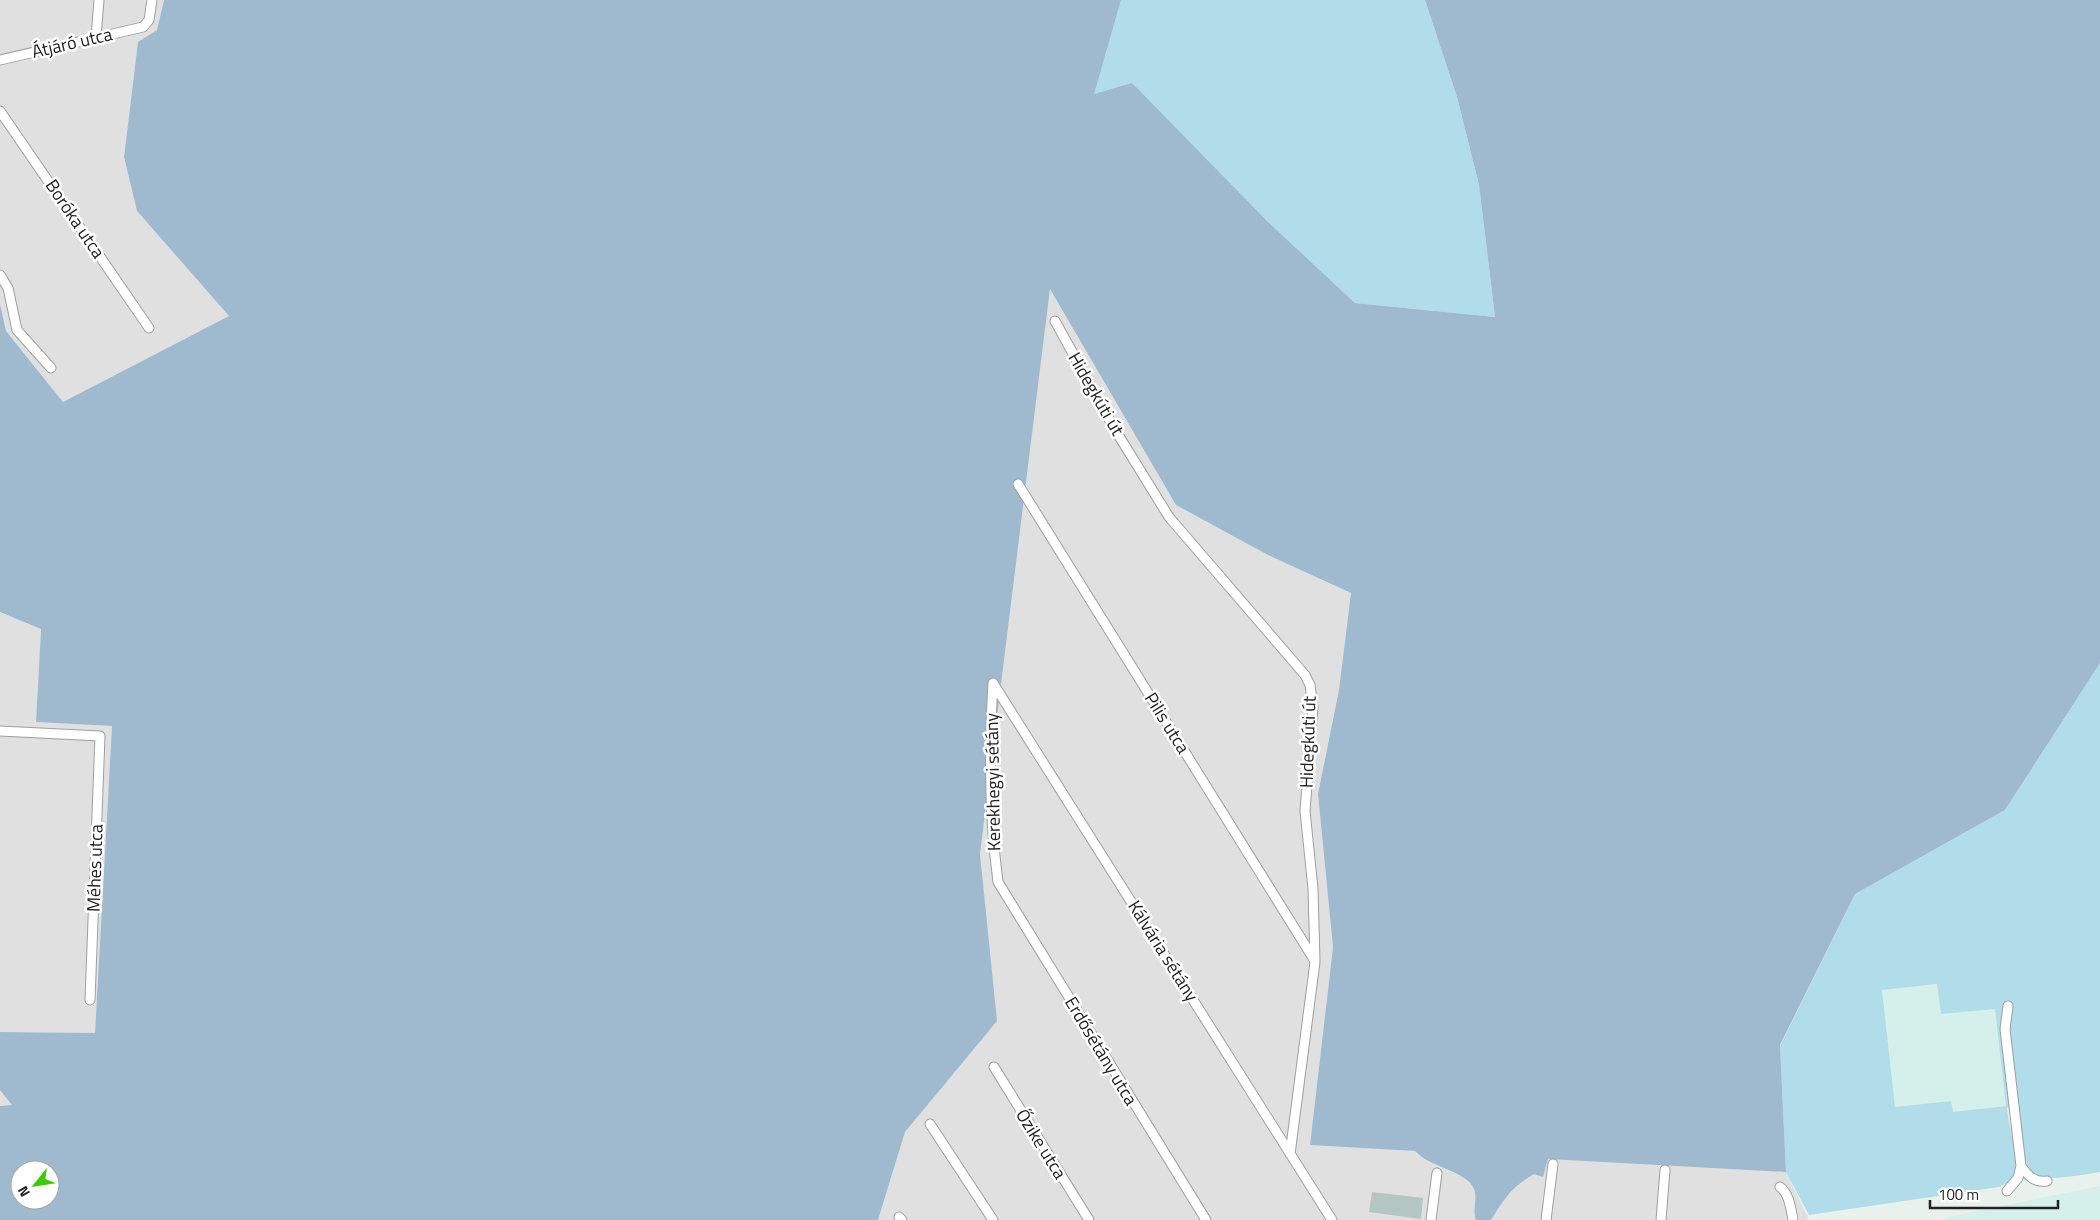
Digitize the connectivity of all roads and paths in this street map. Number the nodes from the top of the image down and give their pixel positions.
1 (99, 0) edge
2 (152, 0) edge
3 (96, 37) junction
4 (0, 60) edge
5 (0, 111) edge
6 (0, 275) edge
7 (1055, 321) dead end
8 (149, 328) dead end
9 (51, 368) dead end
10 (1018, 484) dead end
11 (993, 683) joint
12 (0, 731) edge
13 (998, 882) joint
14 (1315, 962) junction
15 (90, 1000) dead end
16 (2008, 1006) dead end
17 (994, 1066) dead end
18 (930, 1124) dead end
19 (1290, 1154) junction
20 (1553, 1164) dead end
21 (2021, 1166) junction
22 (1665, 1170) dead end
23 (1437, 1173) dead end
24 (2047, 1181) dead end
25 (1780, 1187) dead end
26 (2006, 1191) dead end
27 (993, 1220) edge
28 (1089, 1220) edge
29 (1206, 1220) edge
30 (1332, 1220) edge
31 (1431, 1220) edge
32 (1546, 1220) edge
33 (1662, 1220) edge
34 (1793, 1220) edge

1 - 3 street
2 - 3 street, Átjáró utca
3 - 4 street, Átjáró utca
5 - 8 street, Boróka utca
6 - 9 street
7 - 14 street, Hidegkúti út
10 - 14 street, Pilis utca
11 - 13 street, Kerekhegyi sétány
11 - 19 street, Kálvária sétány
12 - 15 street, Méhes utca
13 - 29 street, Erdősétány utca
14 - 19 street, Hidegkúti út
16 - 21 street
17 - 28 street, Őzike utca
18 - 27 street
19 - 30 street, Kálvária sétány
20 - 32 street
21 - 24 street
21 - 26 street
22 - 33 street
23 - 31 street
25 - 34 street

